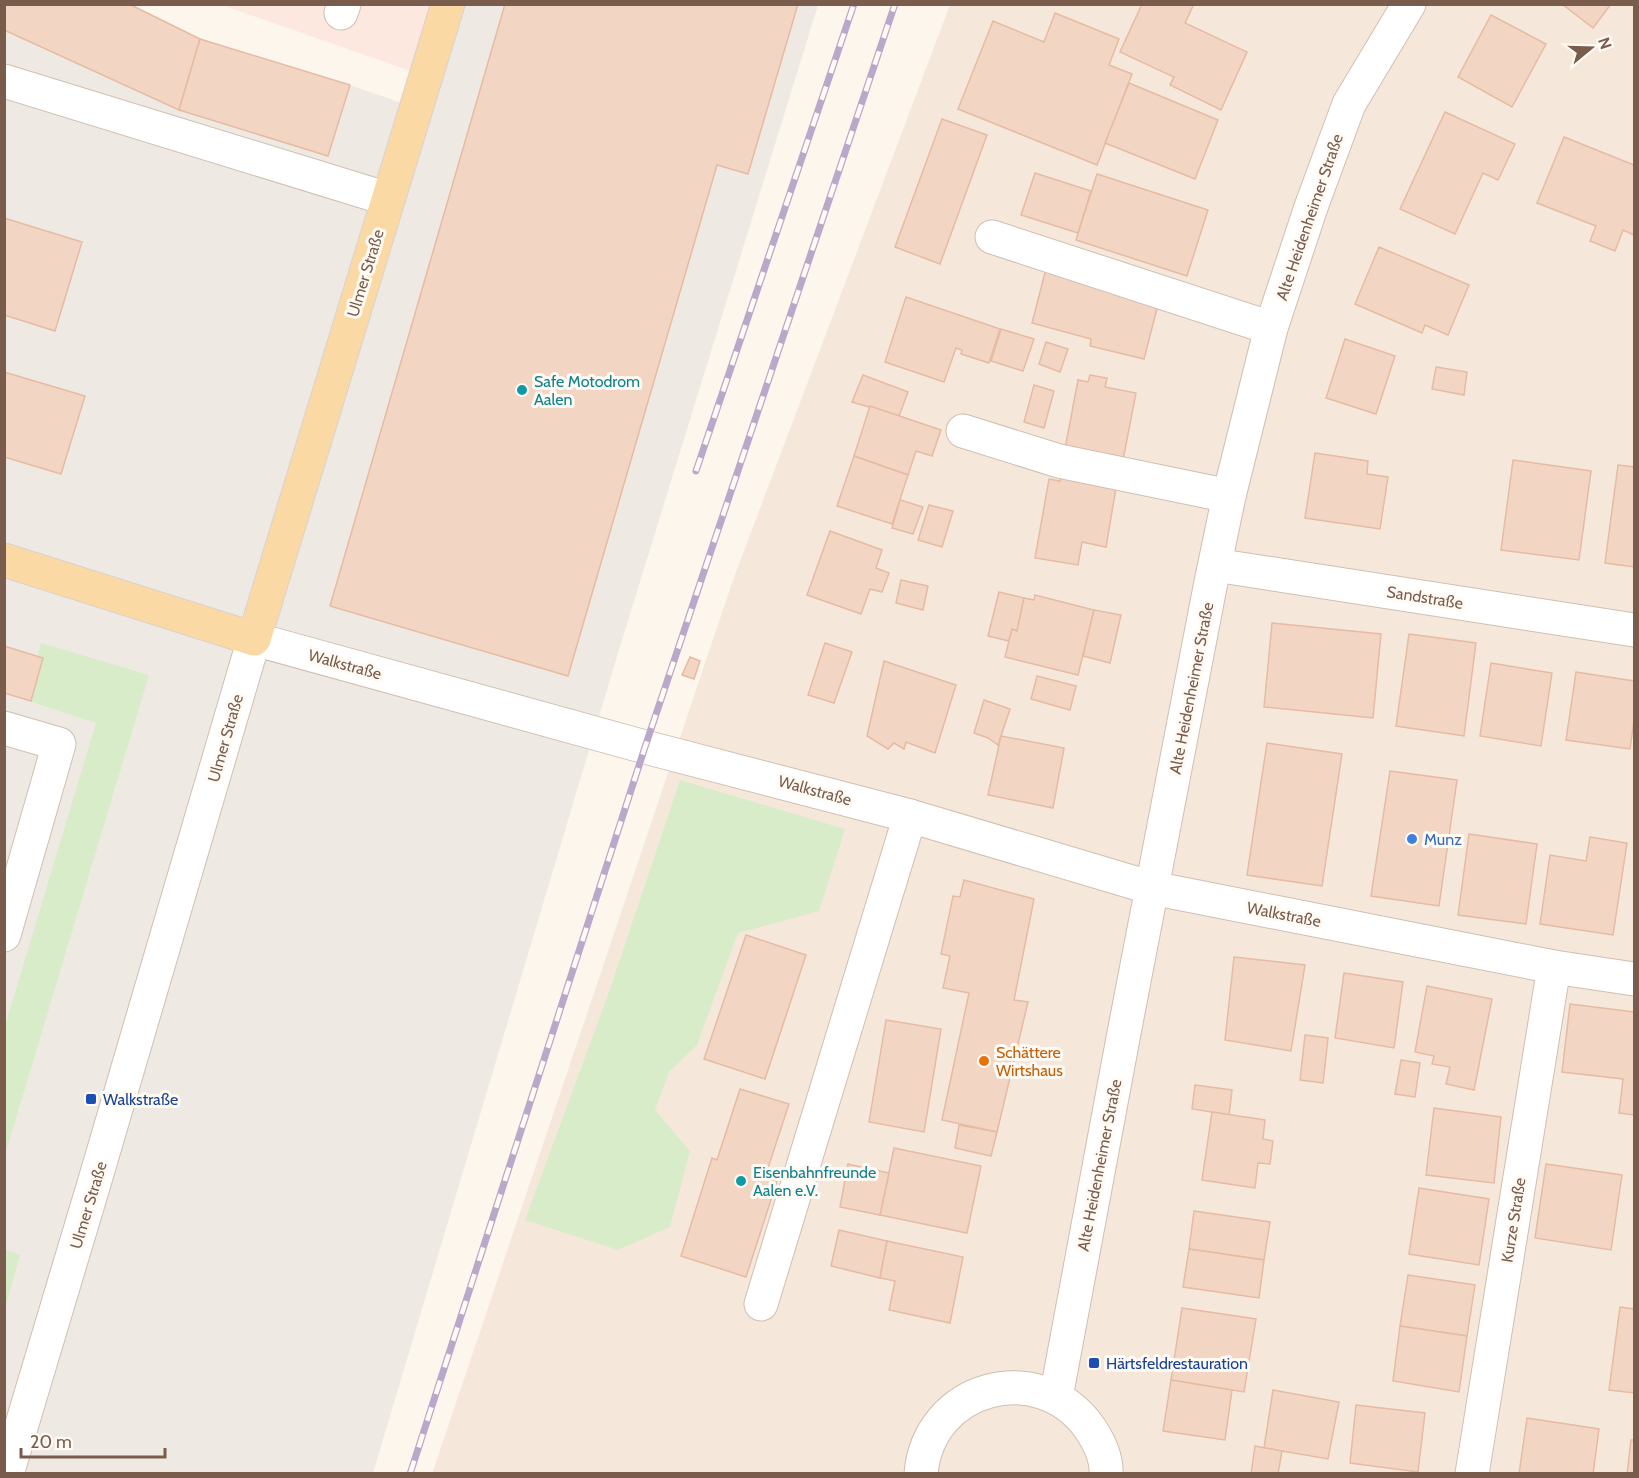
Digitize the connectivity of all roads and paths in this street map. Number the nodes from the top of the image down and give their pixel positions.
1 (448, 4) edge
2 (1409, 4) edge
3 (4, 81) edge
4 (388, 199) junction
5 (992, 237) dead end
6 (1271, 328) junction
7 (963, 431) dead end
8 (1229, 496) junction
9 (4, 560) edge
10 (1215, 565) junction
11 (1635, 630) edge
12 (254, 639) junction
13 (4, 728) edge
14 (910, 816) junction
15 (1152, 888) junction
16 (4, 935) edge
17 (1554, 967) junction
18 (1635, 979) edge
19 (761, 1304) dead end
20 (1056, 1397) junction
21 (6, 1473) edge
22 (921, 1473) edge
23 (1106, 1473) edge
24 (1472, 1473) edge

1 - 4 main road, Ulmer Straße
2 - 6 street, Alte Heidenheimer Straße
3 - 4 street
4 - 12 main road, Ulmer Straße
5 - 6 street
6 - 8 street, Alte Heidenheimer Straße
7 - 8 street
8 - 10 street, Alte Heidenheimer Straße
9 - 12 main road, Walkstraße
10 - 11 street, Sandstraße
10 - 15 street, Alte Heidenheimer Straße
12 - 14 street, Walkstraße
12 - 21 street, Ulmer Straße
13 - 16 street
14 - 15 street, Walkstraße
14 - 19 street
15 - 17 street, Walkstraße
15 - 20 street, Alte Heidenheimer Straße
17 - 18 street, Walkstraße
17 - 24 street, Kurze Straße
20 - 22 street
20 - 23 street

